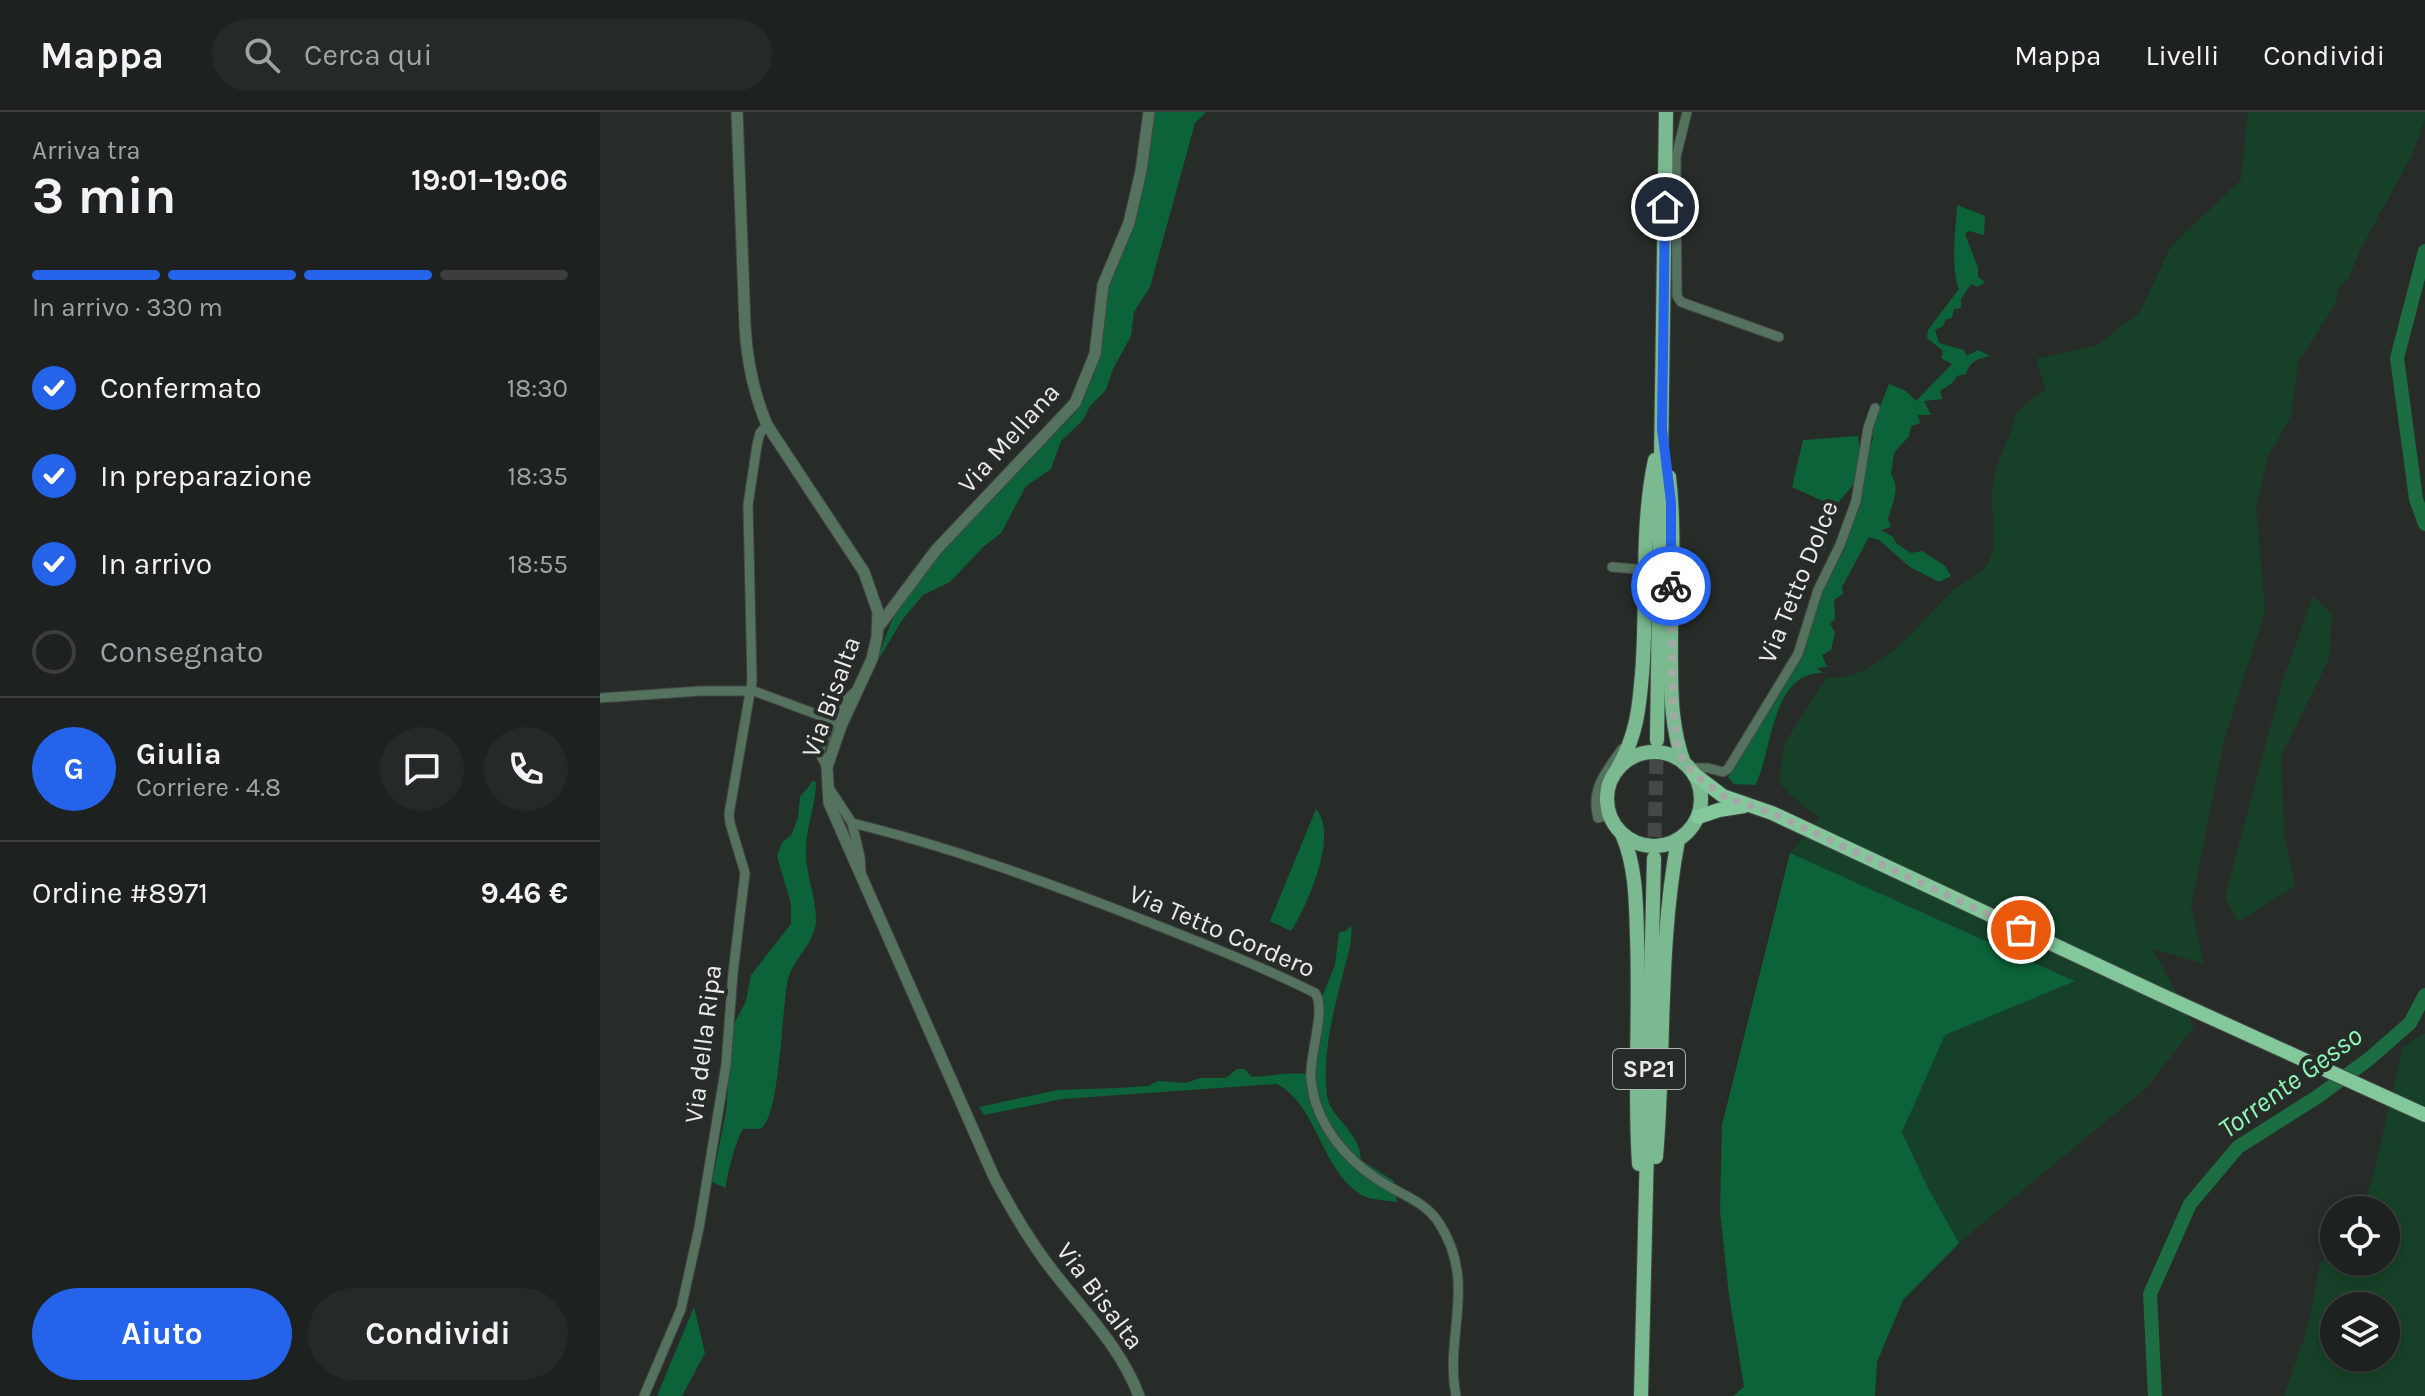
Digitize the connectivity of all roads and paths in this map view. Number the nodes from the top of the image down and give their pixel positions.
1 (737, 112) edge
2 (1149, 112) edge
3 (1666, 112) edge
4 (1687, 112) edge
5 (1779, 337) dead end
6 (1875, 408) dead end
7 (767, 425) junction
8 (1662, 429) junction
9 (1612, 567) dead end
10 (878, 627) junction
11 (859, 689) junction
12 (749, 693) junction
13 (600, 698) edge
14 (832, 720) junction
15 (1657, 740) tunnel mouth
16 (827, 767) junction
17 (1618, 768) junction
18 (1689, 768) junction
19 (827, 785) junction
20 (1754, 806) junction
21 (1609, 815) junction
22 (1698, 817) junction
23 (852, 823) junction
24 (1622, 834) junction
25 (1678, 840) junction
26 (1654, 858) tunnel mouth
27 (861, 872) junction
28 (2425, 1115) edge
29 (1644, 1280) junction
30 (644, 1396) edge
31 (1139, 1396) edge
32 (1456, 1396) edge
33 (1641, 1396) edge

1 - 7 street, Via Bisalta
2 - 10 street, Via Mellana
3 - 8 main road
4 - 5 street
6 - 18 street, Via Tetto Dolce
7 - 10 street, Via Bisalta
7 - 12 street, Via della Ripa
8 - 15 main road
8 - 17 main road
8 - 18 main road
9 - 21 street
10 - 11 street, Via Bisalta
11 - 14 street
11 - 16 street, Via Bisalta
12 - 13 street
12 - 14 street
12 - 30 street, Via della Ripa
14 - 16 street
16 - 19 street, Via Bisalta
17 - 18 main road
17 - 21 main road
18 - 20 highway
18 - 22 main road
19 - 23 street
19 - 27 street, Via Bisalta
20 - 22 highway
20 - 28 highway
21 - 24 main road
22 - 25 main road
23 - 27 street
23 - 32 street, Via Tetto Cordero
24 - 25 main road
24 - 29 main road
25 - 29 main road
26 - 29 main road, SP21
27 - 31 street, Via Bisalta
29 - 33 main road, SP21

